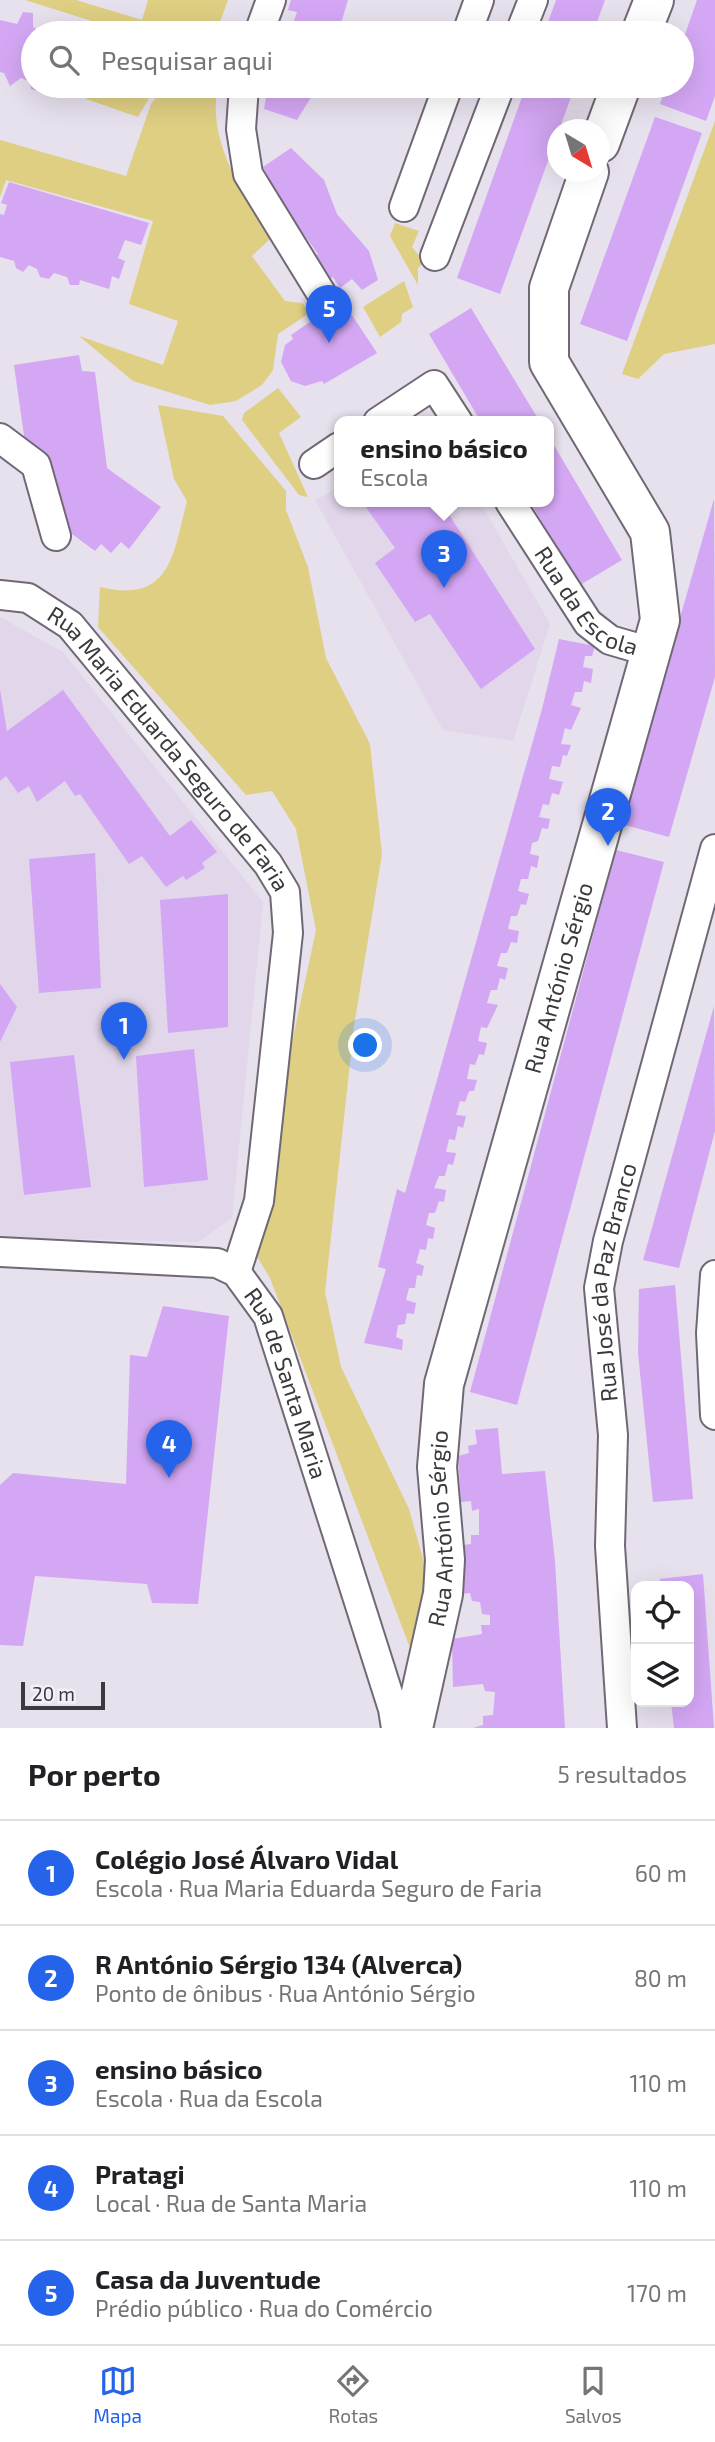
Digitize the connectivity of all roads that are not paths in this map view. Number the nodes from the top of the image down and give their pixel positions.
1 (271, 0) edge
2 (479, 0) edge
3 (533, 0) edge
4 (653, 0) edge
5 (263, 21) edge
6 (471, 21) edge
7 (525, 21) edge
8 (645, 21) edge
9 (243, 98) edge
10 (444, 98) edge
11 (495, 98) edge
12 (617, 98) edge
13 (609, 119) edge
14 (586, 182) edge
15 (404, 207) dead end
16 (435, 256) dead end
17 (326, 300) dead end
18 (387, 416) edge
19 (454, 416) edge
20 (0, 438) edge
21 (334, 450) edge
22 (314, 464) dead end
23 (513, 507) edge
24 (56, 536) dead end
25 (0, 595) edge
26 (651, 652) junction
27 (715, 849) edge
28 (0, 1252) edge
29 (236, 1272) junction
30 (715, 1275) edge
31 (715, 1415) edge
32 (396, 1728) edge
33 (413, 1728) edge
34 (621, 1728) edge

1 - 5 street
2 - 6 street
3 - 7 street
4 - 8 main road
9 - 17 street
10 - 15 street
11 - 16 street
12 - 13 main road
14 - 26 main road, Rua António Sérgio
18 - 19 street
20 - 24 street
21 - 22 street
23 - 26 street, Rua da Escola
25 - 29 street, Rua Maria Eduarda Seguro de Faria
26 - 33 main road, Rua António Sérgio
27 - 34 street, Rua José da Paz Branco
28 - 29 street, Rua de Santa Maria
29 - 32 street, Rua de Santa Maria
30 - 31 street

